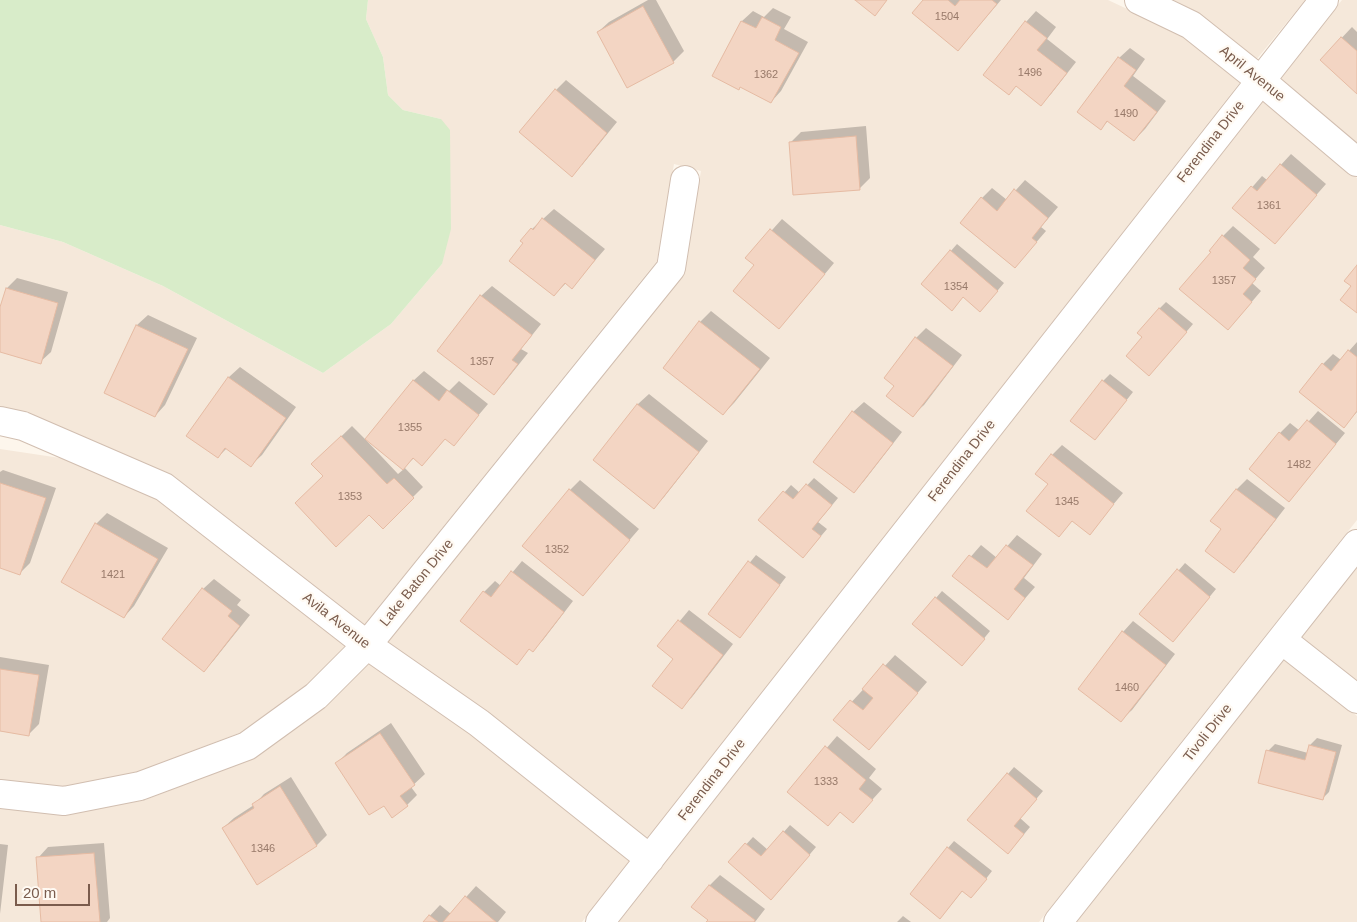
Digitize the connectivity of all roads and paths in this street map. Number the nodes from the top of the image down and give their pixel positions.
1 (1139, 0) edge
2 (1324, 0) edge
3 (1260, 80) junction
4 (1357, 162) edge
5 (685, 180) dead end
6 (0, 421) edge
7 (1357, 544) edge
8 (1282, 640) junction
9 (367, 645) junction
10 (1357, 699) edge
11 (0, 794) edge
12 (650, 859) junction
13 (600, 922) edge
14 (1058, 922) edge

1 - 3 street, April Avenue
2 - 3 street, Ferendina Drive
3 - 4 street, April Avenue
3 - 12 street, Ferendina Drive
5 - 9 street, Lake Baton Drive
6 - 9 street, Avila Avenue
7 - 8 street, Tivoli Drive
8 - 10 street
8 - 14 street, Tivoli Drive
9 - 11 street, Lake Baton Drive
9 - 12 street, Avila Avenue
12 - 13 street, Ferendina Drive

